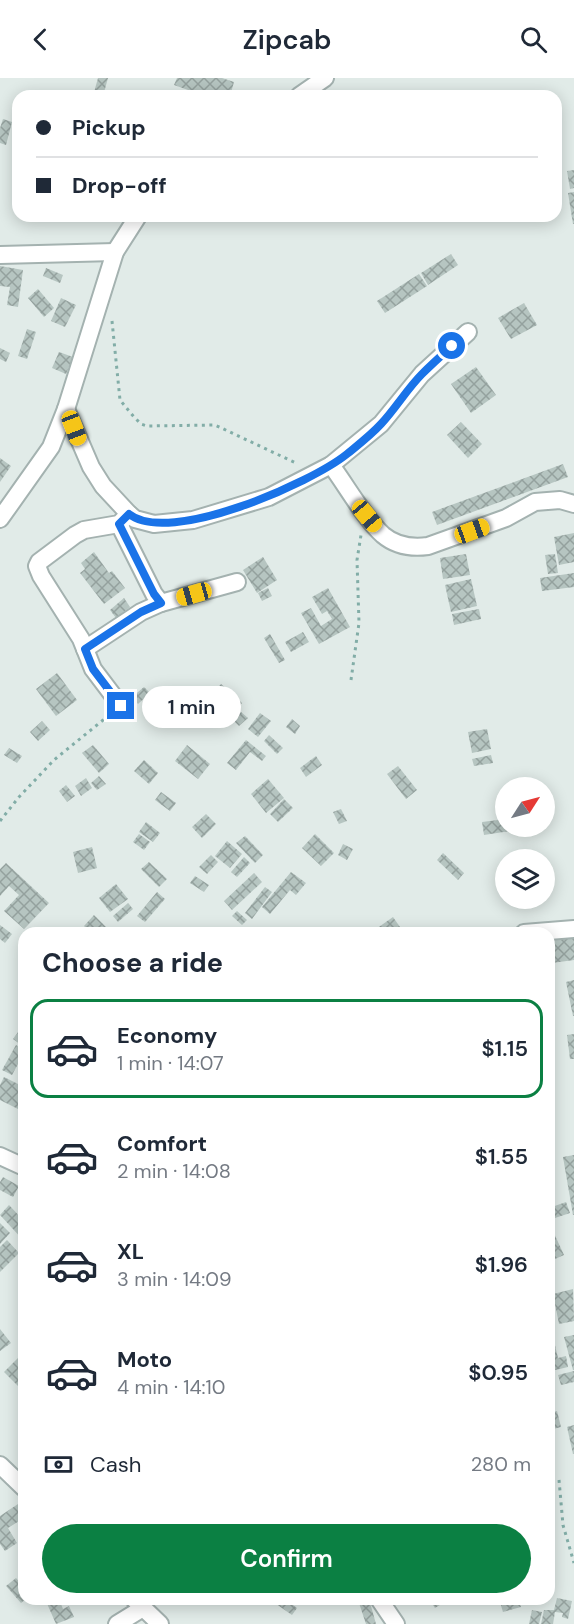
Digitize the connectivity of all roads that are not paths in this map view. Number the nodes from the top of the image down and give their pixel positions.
1 (324, 78) edge
2 (307, 90) edge
3 (134, 222) edge
4 (115, 252) junction
5 (0, 255) edge
6 (468, 332) dead end
7 (66, 410) junction
8 (324, 469) junction
9 (574, 504) edge
10 (0, 519) edge
11 (124, 519) junction
12 (237, 582) dead end
13 (161, 603) junction
14 (85, 649) junction
15 (121, 706) road end
16 (574, 929) edge
17 (555, 931) edge
18 (0, 1156) edge
19 (18, 1164) edge
20 (0, 1465) edge
21 (18, 1482) edge
22 (137, 1605) edge
23 (141, 1605) edge
24 (383, 1605) edge
25 (117, 1624) edge
26 (160, 1624) edge
27 (396, 1624) edge

1 - 2 street
3 - 4 street
4 - 5 street
4 - 7 street
6 - 8 street
7 - 10 street
7 - 11 street
8 - 9 street
8 - 11 street
11 - 13 street
11 - 14 street
12 - 13 street
13 - 14 street
14 - 15 street
16 - 17 street
18 - 19 street
20 - 21 street
22 - 25 street
23 - 26 street
24 - 27 street

